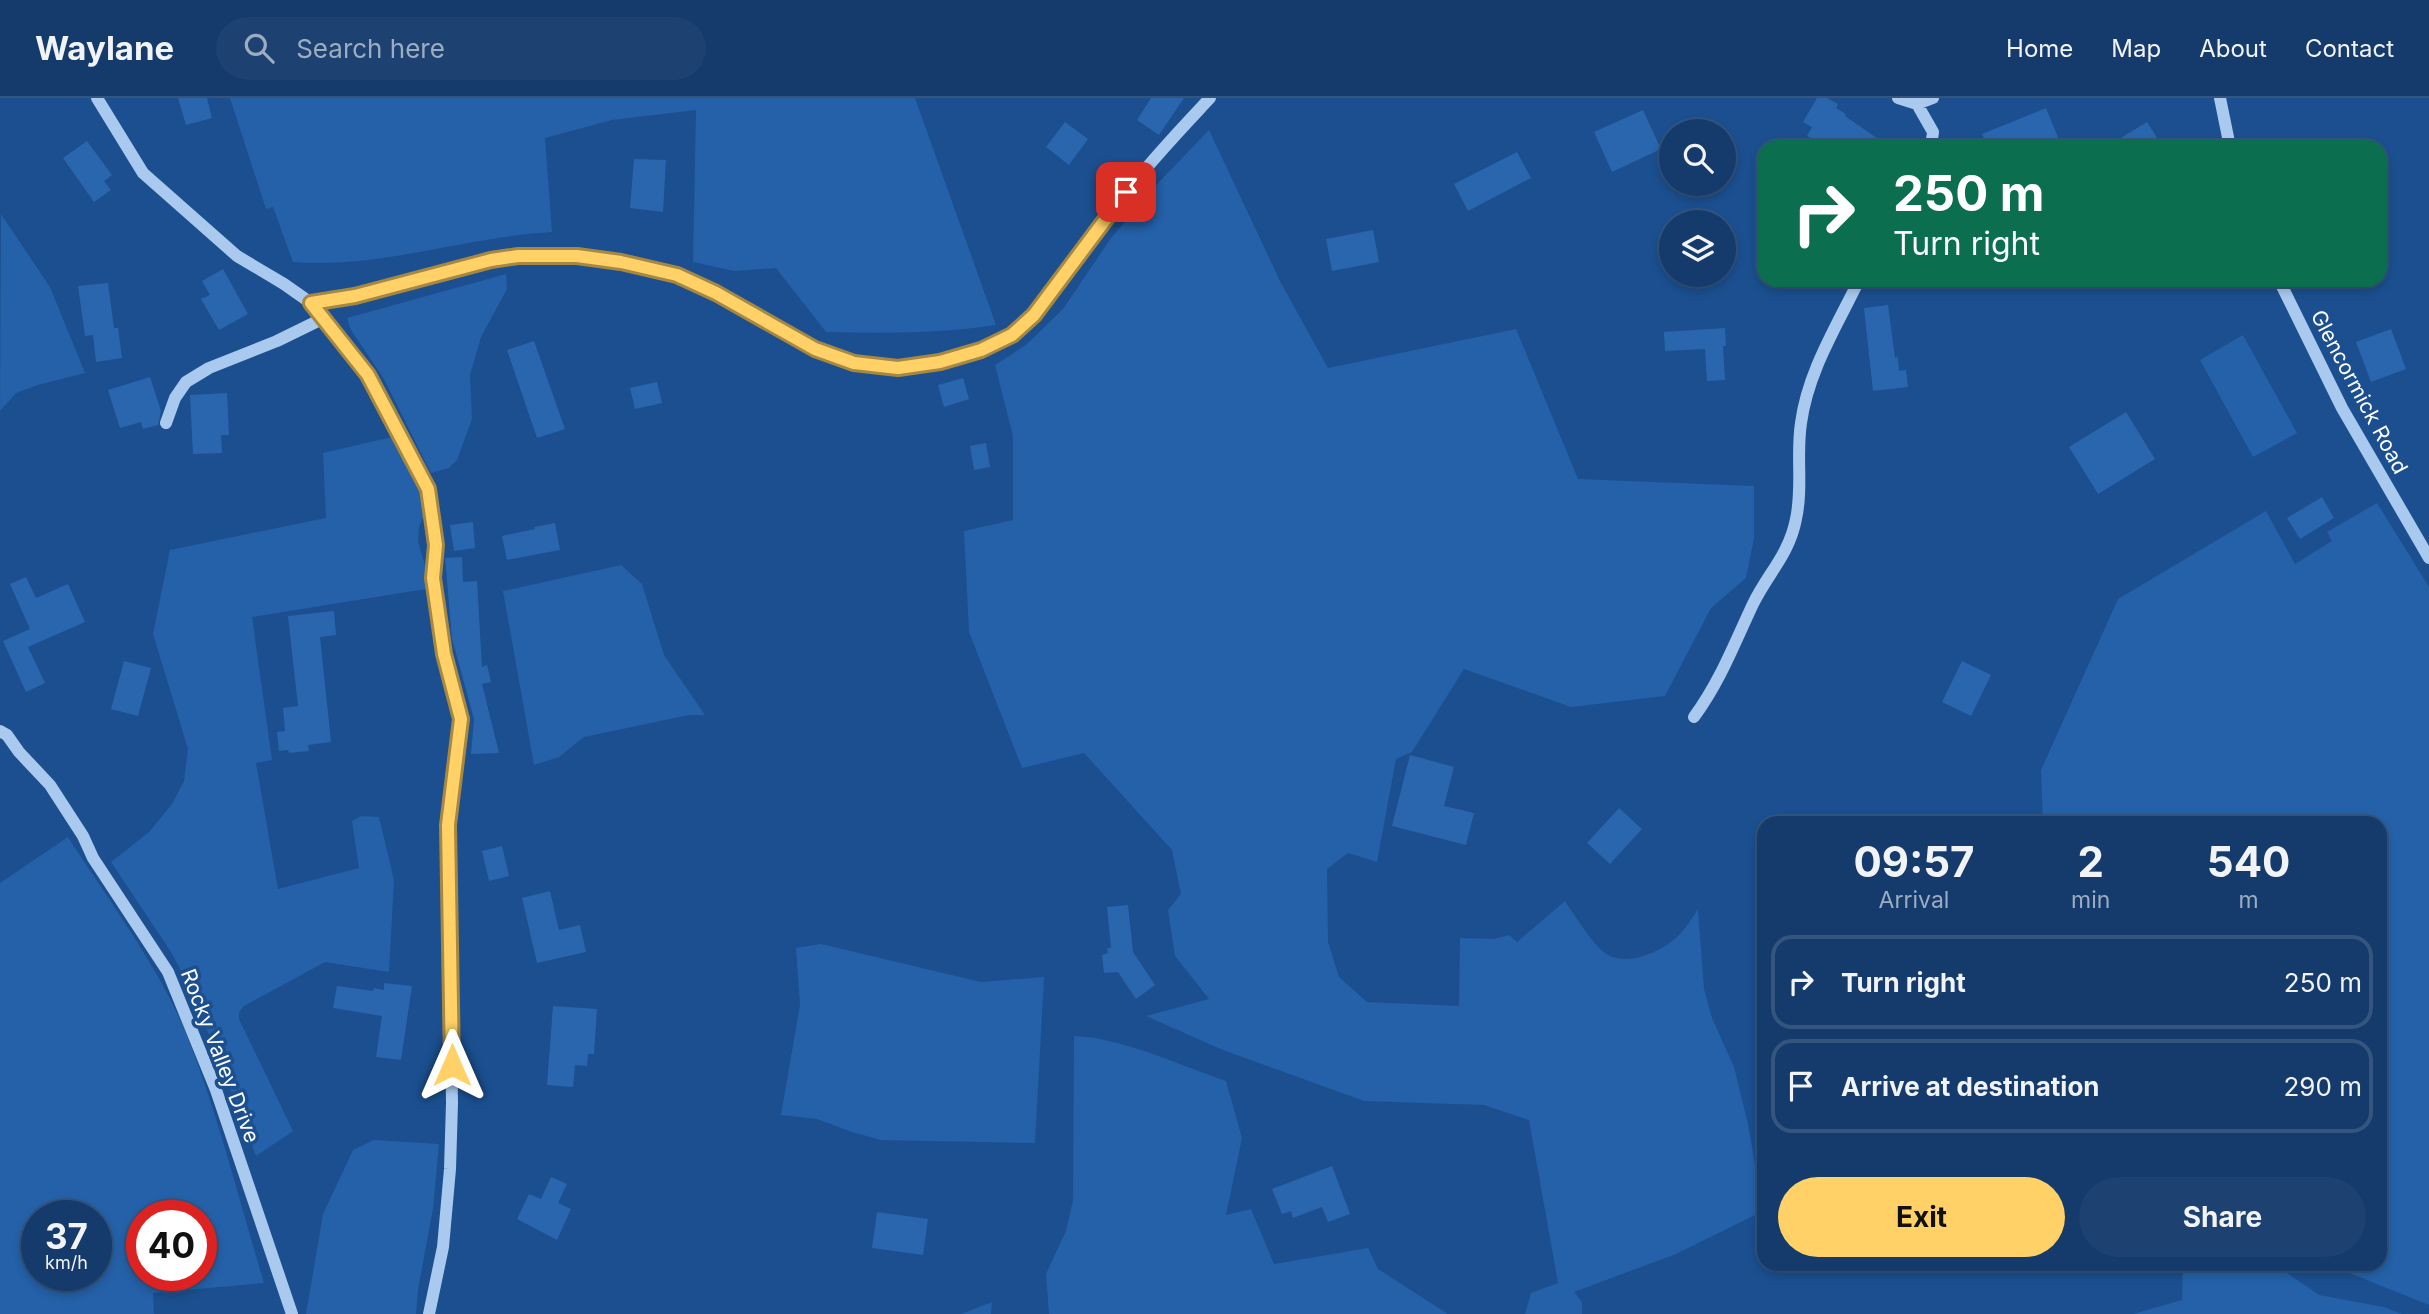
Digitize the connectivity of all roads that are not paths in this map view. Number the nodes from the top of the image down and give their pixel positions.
1 (97, 98) edge
2 (1210, 98) edge
3 (1898, 98) edge
4 (1933, 98) edge
5 (2220, 98) edge
6 (1917, 104) junction
7 (1932, 140) edge
8 (2229, 140) edge
9 (1856, 287) edge
10 (2282, 287) edge
11 (311, 303) junction
12 (324, 318) junction
13 (166, 423) dead end
14 (2429, 558) edge
15 (1694, 717) dead end
16 (0, 731) edge
17 (292, 1314) edge
18 (429, 1314) edge

1 - 11 street
2 - 11 street
3 - 6 street
4 - 6 street
5 - 8 street
6 - 7 street
9 - 15 street
10 - 14 street, Glencormick Road
11 - 12 street
12 - 13 street
12 - 18 street
16 - 17 street, Rocky Valley Drive

